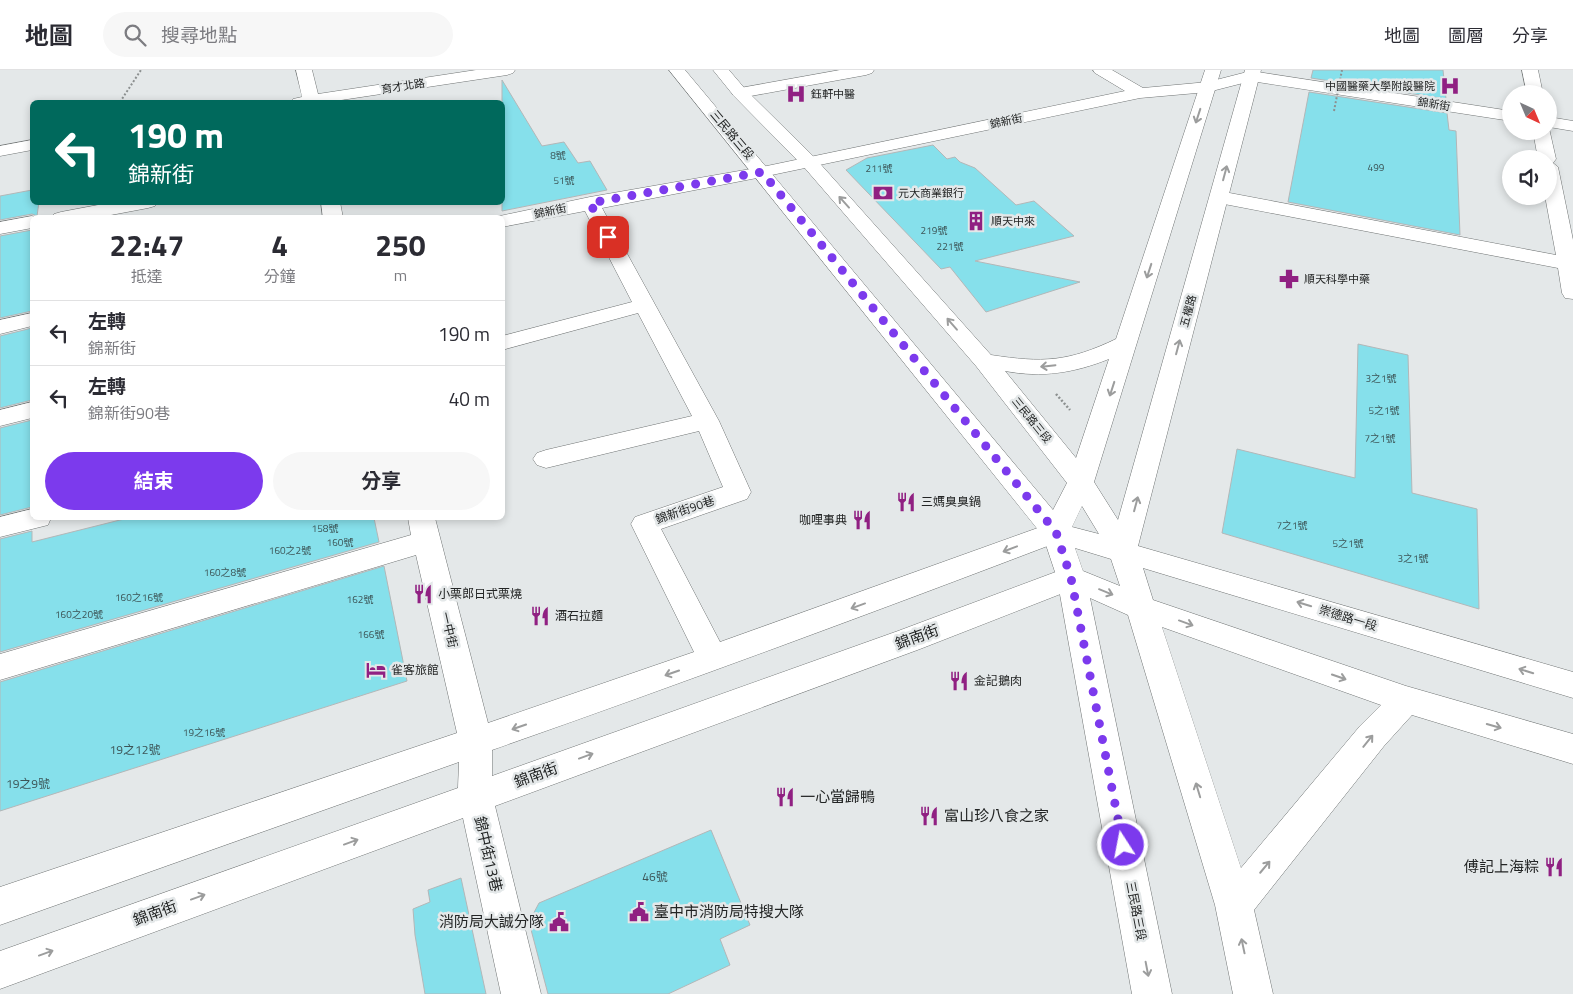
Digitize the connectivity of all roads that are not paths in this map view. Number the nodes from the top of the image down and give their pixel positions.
1 (304, 70) edge
2 (507, 70) edge
3 (677, 70) edge
4 (721, 70) edge
5 (866, 70) edge
6 (1101, 70) edge
7 (1530, 70) edge
8 (1252, 73) edge
9 (1211, 79) edge
10 (1533, 85) edge
11 (740, 92) junction
12 (1140, 93) junction
13 (307, 100) edge
14 (320, 100) edge
15 (1502, 115) edge
16 (1558, 124) edge
17 (1573, 126) edge
18 (30, 146) edge
19 (0, 151) edge
20 (809, 162) junction
21 (762, 172) junction
22 (1219, 197) junction
23 (590, 203) junction
24 (132, 205) edge
25 (1556, 205) edge
26 (77, 215) edge
27 (505, 220) edge
28 (30, 222) edge
29 (0, 228) edge
30 (1568, 264) junction
31 (1573, 293) edge
32 (645, 305) junction
33 (30, 320) edge
34 (0, 327) edge
35 (505, 342) edge
36 (1127, 342) junction
37 (984, 361) junction
38 (30, 410) edge
39 (0, 418) edge
40 (707, 421) junction
41 (546, 459) dead end
42 (1081, 482) junction
43 (30, 520) edge
44 (0, 527) edge
45 (425, 530) edge
46 (1056, 532) junction
47 (1123, 551) junction
48 (1071, 578) junction
49 (1140, 606) junction
50 (712, 658) junction
51 (0, 667) edge
52 (1573, 685) edge
53 (1406, 700) junction
54 (476, 742) junction
55 (1573, 749) edge
56 (475, 796) junction
57 (1234, 905) junction
58 (0, 906) edge
59 (0, 970) edge
60 (521, 994) edge
61 (1152, 994) edge
62 (1253, 994) edge

1 - 13 main road
2 - 14 main road, 育才北路
3 - 21 main road, 三民路三段
4 - 11 main road, 三民路三段
5 - 11 main road
6 - 12 main road
7 - 10 main road
8 - 9 main road, 錦新街
8 - 15 main road, 錦新街
22 -> 8 main road, 五權路
9 - 12 main road, 錦新街
9 -> 36 main road
11 - 20 main road, 三民路三段
12 - 20 main road, 錦新街
16 - 17 main road
18 - 19 main road
20 - 21 main road, 錦新街
37 -> 20 main road, 三民路三段
21 - 23 main road, 錦新街
21 - 46 main road, 三民路三段
22 - 30 main road
47 -> 22 main road, 五權路
23 - 27 main road, 錦新街
23 - 32 main road, 錦新街90巷
24 - 26 main road
25 - 30 main road
28 - 29 main road
30 - 31 main road
32 - 35 main road
32 - 40 main road, 錦新街90巷
33 - 34 main road
36 -> 37 main road
36 -> 42 main road
37 - 42 main road, 三民路三段
38 - 39 main road
40 - 41 main road
40 - 50 main road, 錦新街90巷
42 - 46 main road
42 - 47 main road, 三民路三段
43 - 44 main road
45 - 51 main road
45 - 54 main road, 一中街
46 - 47 main road, 崇德路一段
46 - 48 main road, 三民路三段
46 -> 50 main road
47 - 48 main road, 錦南街
47 - 49 main road, 三民路三段
52 -> 47 main road, 崇德路一段
48 -> 49 main road
56 -> 48 main road, 錦南街
48 -> 61 main road, 三民路三段
49 -> 53 main road
57 -> 49 main road
50 -> 54 main road
53 -> 55 main road
57 -> 53 main road
54 - 56 main road, 錦中街13巷
54 - 58 main road
59 -> 56 main road, 錦南街
56 - 60 main road, 錦中街13巷
62 -> 57 main road

